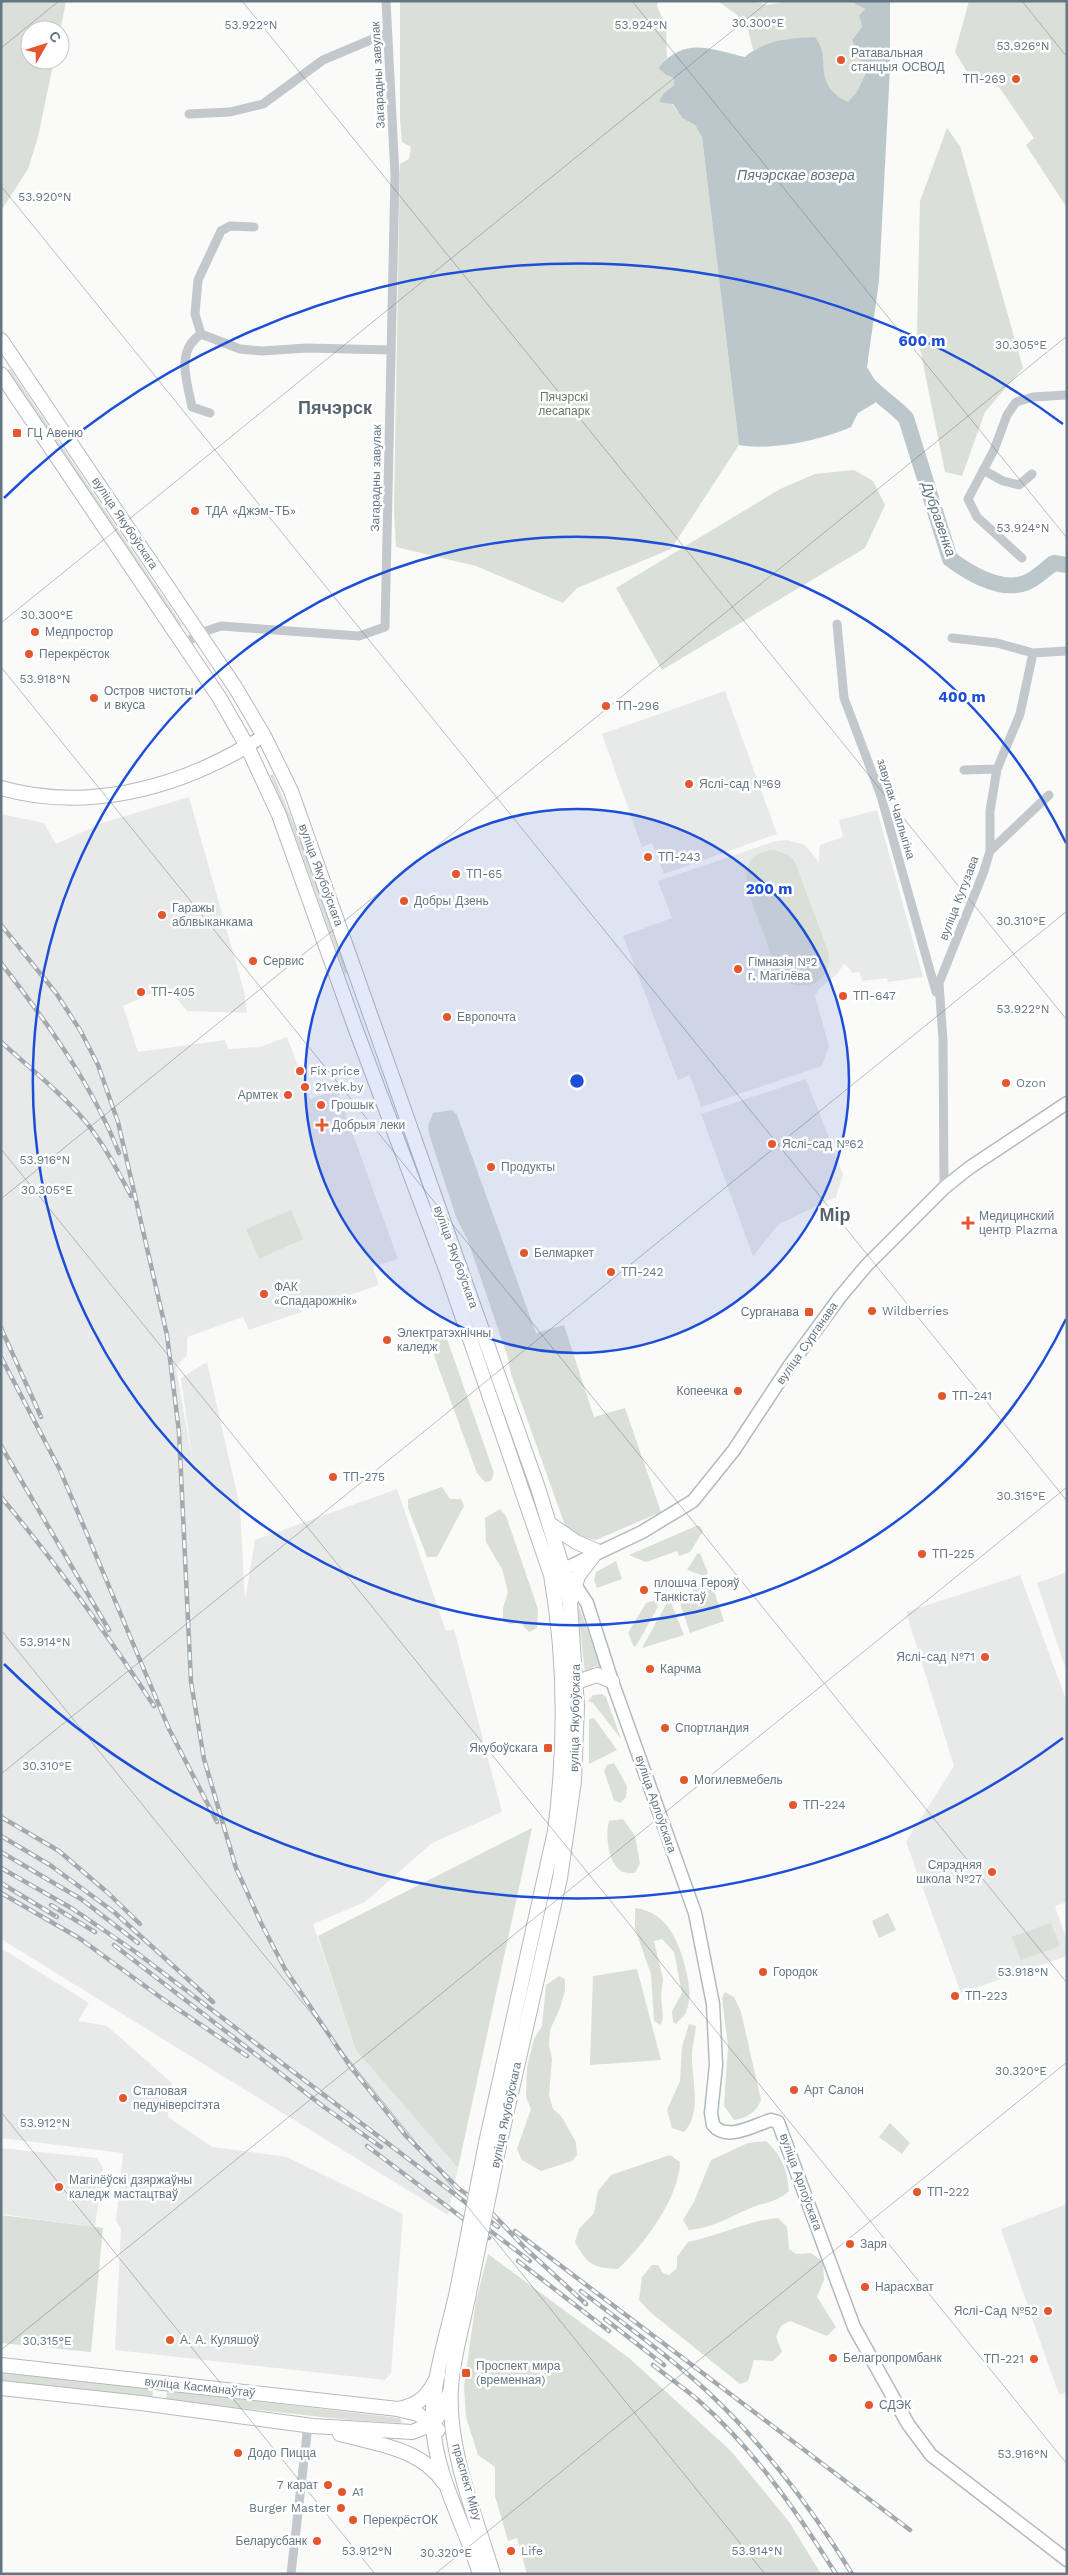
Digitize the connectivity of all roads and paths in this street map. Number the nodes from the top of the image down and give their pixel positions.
1 (386, 1) edge
2 (387, 33) junction
3 (189, 114) dead end
4 (254, 227) dead end
5 (201, 334) junction
6 (1, 340) edge
7 (391, 350) junction
8 (1, 374) edge
9 (1067, 395) edge
10 (210, 414) dead end
11 (984, 470) junction
12 (1032, 474) dead end
13 (1022, 558) dead end
14 (837, 624) dead end
15 (200, 633) junction
16 (952, 638) dead end
17 (183, 645) junction
18 (1067, 651) edge
19 (1033, 653) junction
20 (264, 736) junction
21 (247, 746) junction
22 (997, 769) junction
23 (964, 770) dead end
24 (1, 788) edge
25 (1049, 795) dead end
26 (990, 851) junction
27 (938, 1000) junction
28 (1067, 1103) edge
29 (944, 1188) junction
30 (550, 1524) junction
31 (598, 1551) junction
32 (557, 1572) junction
33 (576, 1584) junction
34 (570, 1604) junction
35 (612, 1681) junction
36 (570, 1684) junction
37 (1, 2365) edge
38 (447, 2380) junction
39 (1, 2388) edge
40 (398, 2409) junction
41 (433, 2424) junction
42 (310, 2426) junction
43 (400, 2432) junction
44 (465, 2481) junction
45 (447, 2488) junction
46 (1067, 2560) edge
47 (291, 2574) edge
48 (480, 2574) edge
49 (493, 2574) edge

1 - 2 street, Загарадны завулак
2 - 3 street
2 - 7 street, Загарадны завулак
4 - 5 street
5 - 7 street
5 - 10 street
6 - 15 main road, вуліца Якубоўскага
7 - 15 street, Загарадны завулак
8 - 17 main road, вуліца Якубоўскага
9 - 11 street
11 - 12 street
11 - 13 street
14 - 27 street, завулак Чаплыгіна
15 - 17 street, Загарадны завулак
15 - 20 main road, вуліца Якубоўскага
16 - 19 street
17 - 21 main road, вуліца Якубоўскага
18 - 19 street
19 - 22 street, вуліца Кутузава
20 - 21 street
20 - 30 main road, вуліца Якубоўскага
21 - 24 main road
21 - 32 main road, вуліца Якубоўскага
22 - 23 street
22 - 26 street, вуліца Кутузава
25 - 26 street
26 - 27 street, вуліца Кутузава
27 - 29 street, вуліца Кутузава
28 - 29 street, вуліца Сурганава
29 - 31 street, вуліца Сурганава
30 - 31 main road
30 - 32 main road, вуліца Якубоўскага
31 - 32 street, вуліца Сурганава
31 - 33 main road
32 - 33 street
32 - 34 main road, вуліца Якубоўскага
32 - 36 main road, вуліца Якубоўскага
33 - 34 main road
33 - 35 street
34 - 36 main road, вуліца Якубоўскага
35 - 36 main road
35 - 46 street, вуліца Арлоўскага
36 - 38 main road, вуліца Якубоўскага, bridge
37 - 40 main road, вуліца Касманаўтаў
38 - 40 main road, вуліца Касманаўтаў
38 - 41 main road, праспект Міру
38 - 44 main road, праспект Міру
39 - 42 main road, вуліца Касманаўтаў
40 - 41 main road, вуліца Касманаўтаў
40 - 43 main road
41 - 43 main road
41 - 44 main road, вуліца Касманаўтаў
41 - 45 main road, праспект Міру
42 - 43 main road, вуліца Касманаўтаў
42 - 45 main road, вуліца Касманаўтаў
42 - 47 street
44 - 49 main road, праспект Міру
45 - 48 main road, праспект Міру

